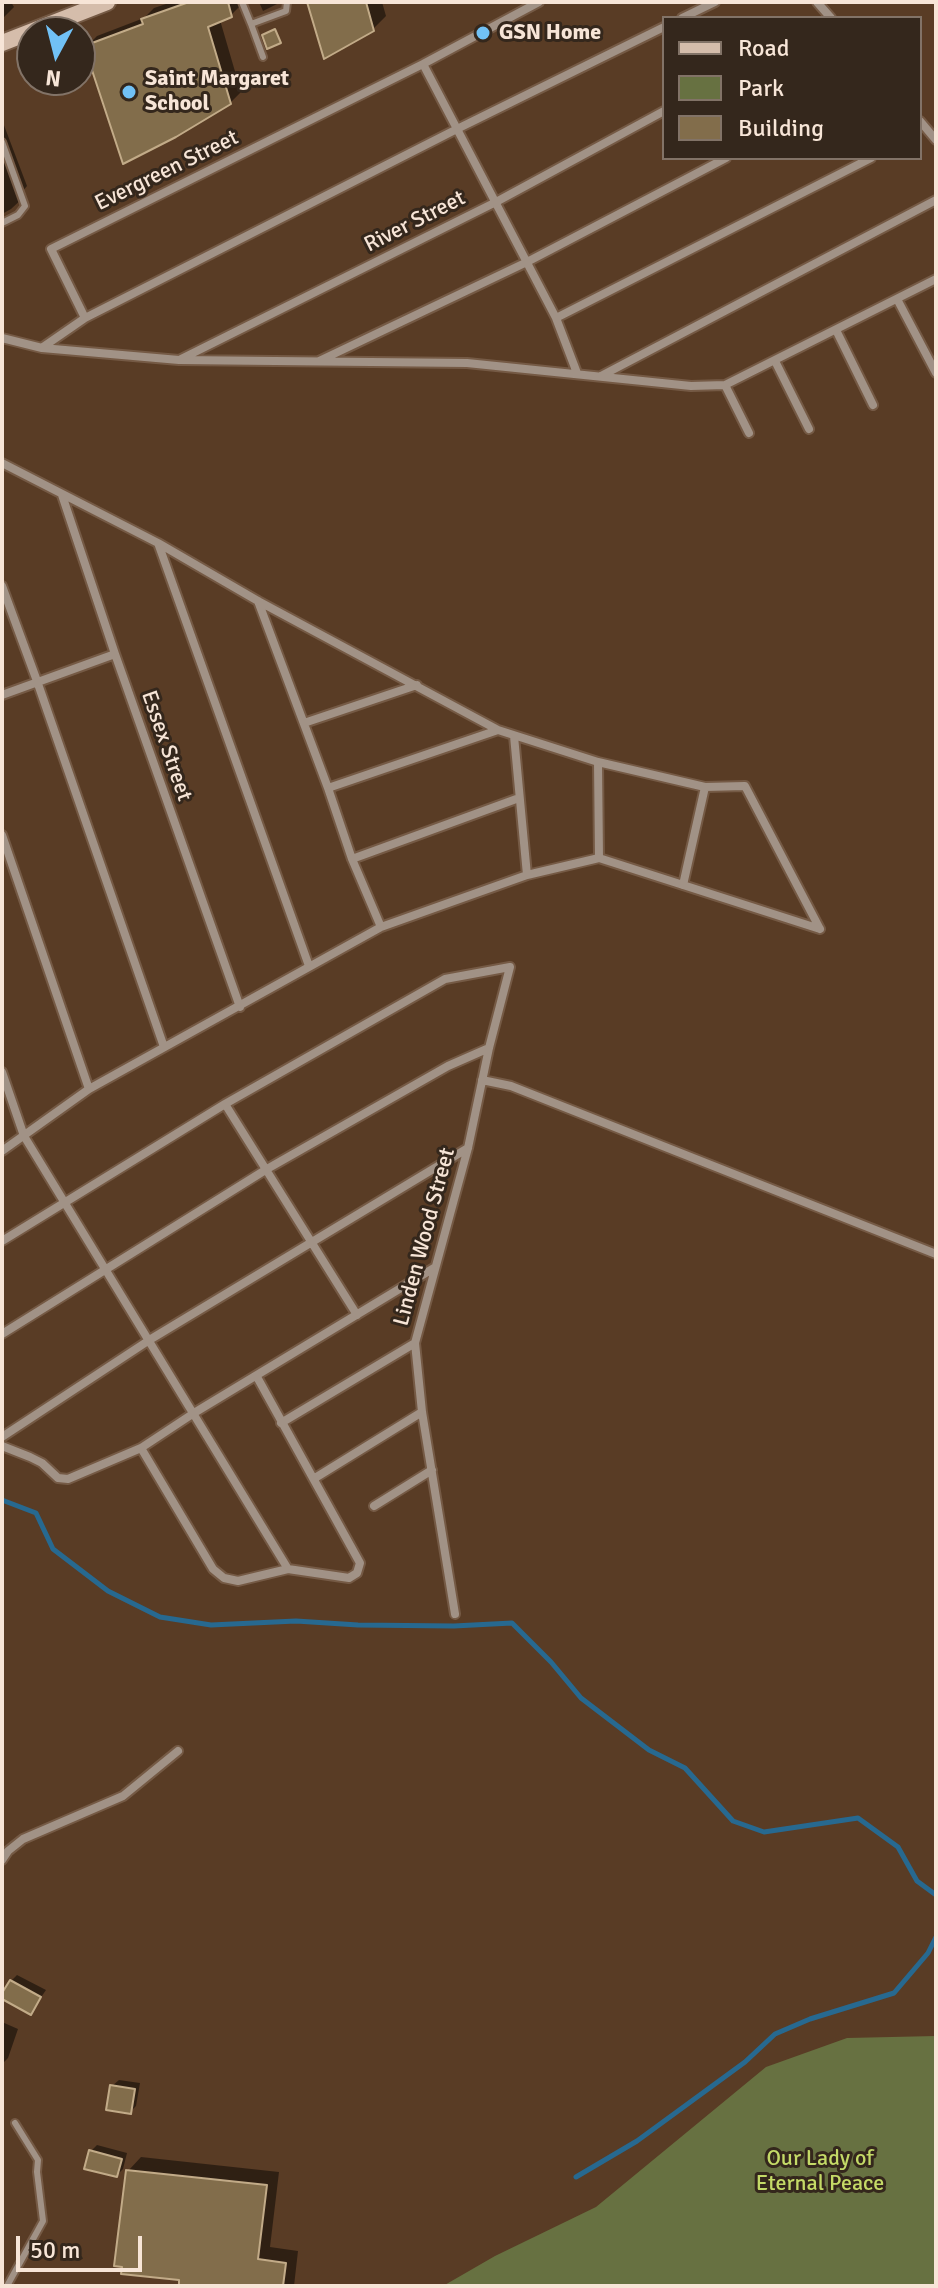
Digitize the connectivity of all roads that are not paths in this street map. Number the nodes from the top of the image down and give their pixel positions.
1 (107, 2) edge
2 (242, 2) edge
3 (287, 2) edge
4 (539, 2) edge
5 (715, 2) edge
6 (686, 16) edge
7 (251, 24) junction
8 (662, 28) edge
9 (2, 43) edge
10 (263, 57) dead end
11 (423, 64) junction
12 (662, 112) edge
13 (457, 129) junction
14 (924, 131) edge
15 (936, 140) edge
16 (2, 142) edge
17 (722, 160) edge
18 (867, 160) edge
19 (936, 200) edge
20 (496, 202) junction
21 (2, 223) edge
22 (527, 262) junction
23 (936, 279) edge
24 (897, 299) junction
25 (85, 318) junction
26 (556, 318) junction
27 (836, 330) junction
28 (2, 338) edge
29 (42, 348) junction
30 (179, 360) junction
31 (775, 361) junction
32 (314, 363) junction
33 (577, 373) junction
34 (936, 373) edge
35 (601, 376) junction
36 (725, 385) junction
37 (873, 405) dead end
38 (809, 429) dead end
39 (749, 433) dead end
40 (2, 463) edge
41 (62, 495) junction
42 (158, 543) junction
43 (2, 586) edge
44 (258, 601) junction
45 (115, 654) junction
46 (37, 681) junction
47 (417, 685) junction
48 (2, 695) edge
49 (304, 723) junction
50 (498, 730) junction
51 (514, 736) junction
52 (598, 762) junction
53 (705, 787) junction
54 (328, 788) junction
55 (519, 798) junction
56 (2, 835) edge
57 (599, 858) junction
58 (352, 859) junction
59 (527, 875) junction
60 (683, 885) junction
61 (381, 927) junction
62 (309, 966) junction
63 (240, 1007) junction
64 (164, 1047) junction
65 (489, 1048) junction
66 (2, 1072) edge
67 (482, 1080) junction
68 (89, 1089) junction
69 (225, 1104) junction
70 (24, 1136) junction
71 (468, 1148) junction
72 (2, 1151) edge
73 (267, 1169) junction
74 (63, 1202) junction
75 (2, 1241) edge
76 (313, 1241) junction
77 (936, 1254) edge
78 (434, 1268) junction
79 (108, 1269) junction
80 (357, 1315) junction
81 (2, 1334) edge
82 (151, 1339) junction
83 (415, 1343) junction
84 (257, 1377) junction
85 (422, 1412) junction
86 (194, 1413) junction
87 (281, 1423) junction
88 (2, 1437) edge
89 (2, 1446) edge
90 (141, 1448) junction
91 (432, 1470) junction
92 (315, 1478) junction
93 (374, 1506) dead end
94 (288, 1569) junction
95 (455, 1614) dead end
96 (178, 1751) dead end
97 (2, 1860) edge
98 (15, 2123) dead end
99 (7, 2286) edge

1 - 9 main road
2 - 7 lane
3 - 7 lane
4 - 11 street, Evergreen Street
5 - 6 street
7 - 10 lane
8 - 13 street
11 - 13 street
11 - 25 street, Evergreen Street
12 - 20 street, River Street
13 - 20 street
13 - 25 street
14 - 15 street
16 - 21 lane
17 - 22 street
18 - 26 street
19 - 35 street
20 - 22 street
20 - 30 street, River Street
22 - 26 street
22 - 32 street
23 - 24 street
24 - 27 street
24 - 34 street
25 - 29 street
26 - 33 street
27 - 31 street
27 - 37 street
28 - 29 street
29 - 30 street
30 - 32 street
31 - 36 street
31 - 38 street
32 - 33 street
33 - 35 street
35 - 36 street
36 - 39 street
40 - 41 street
41 - 42 street
41 - 45 street, Essex Street
42 - 44 street
42 - 62 street
43 - 46 street
44 - 47 street
44 - 49 street
45 - 46 street
45 - 63 street, Essex Street
46 - 48 street
46 - 64 street
47 - 49 street
47 - 50 street
49 - 54 street
50 - 51 street
50 - 54 street
51 - 52 street
51 - 55 street
52 - 53 street
52 - 57 street
53 - 60 street
53 - 60 street
54 - 58 street
55 - 58 street
55 - 59 street
56 - 68 street
57 - 59 street
57 - 60 street
58 - 61 street
59 - 61 street
61 - 62 street
62 - 63 street
63 - 64 street
64 - 68 street
65 - 67 street, Linden Wood Street
65 - 69 street, Linden Wood Street
65 - 73 street
66 - 70 street
67 - 71 street, Linden Wood Street
67 - 77 street
68 - 70 street
69 - 73 street
69 - 74 street
70 - 72 street
70 - 74 street
71 - 76 street
71 - 78 street, Linden Wood Street
73 - 76 street
73 - 79 street
74 - 75 street
74 - 79 street
76 - 80 street
76 - 82 street
78 - 80 street
78 - 83 street, Linden Wood Street
79 - 81 street
79 - 82 street
80 - 84 street
82 - 86 street
82 - 88 street
83 - 85 street, Linden Wood Street
83 - 87 street
84 - 86 street
84 - 87 street
85 - 91 street, Linden Wood Street
85 - 92 street
86 - 90 street
86 - 94 street
87 - 92 street
89 - 90 street
90 - 94 street
91 - 93 street
91 - 95 street, Linden Wood Street
92 - 94 street
96 - 97 street
98 - 99 lane

